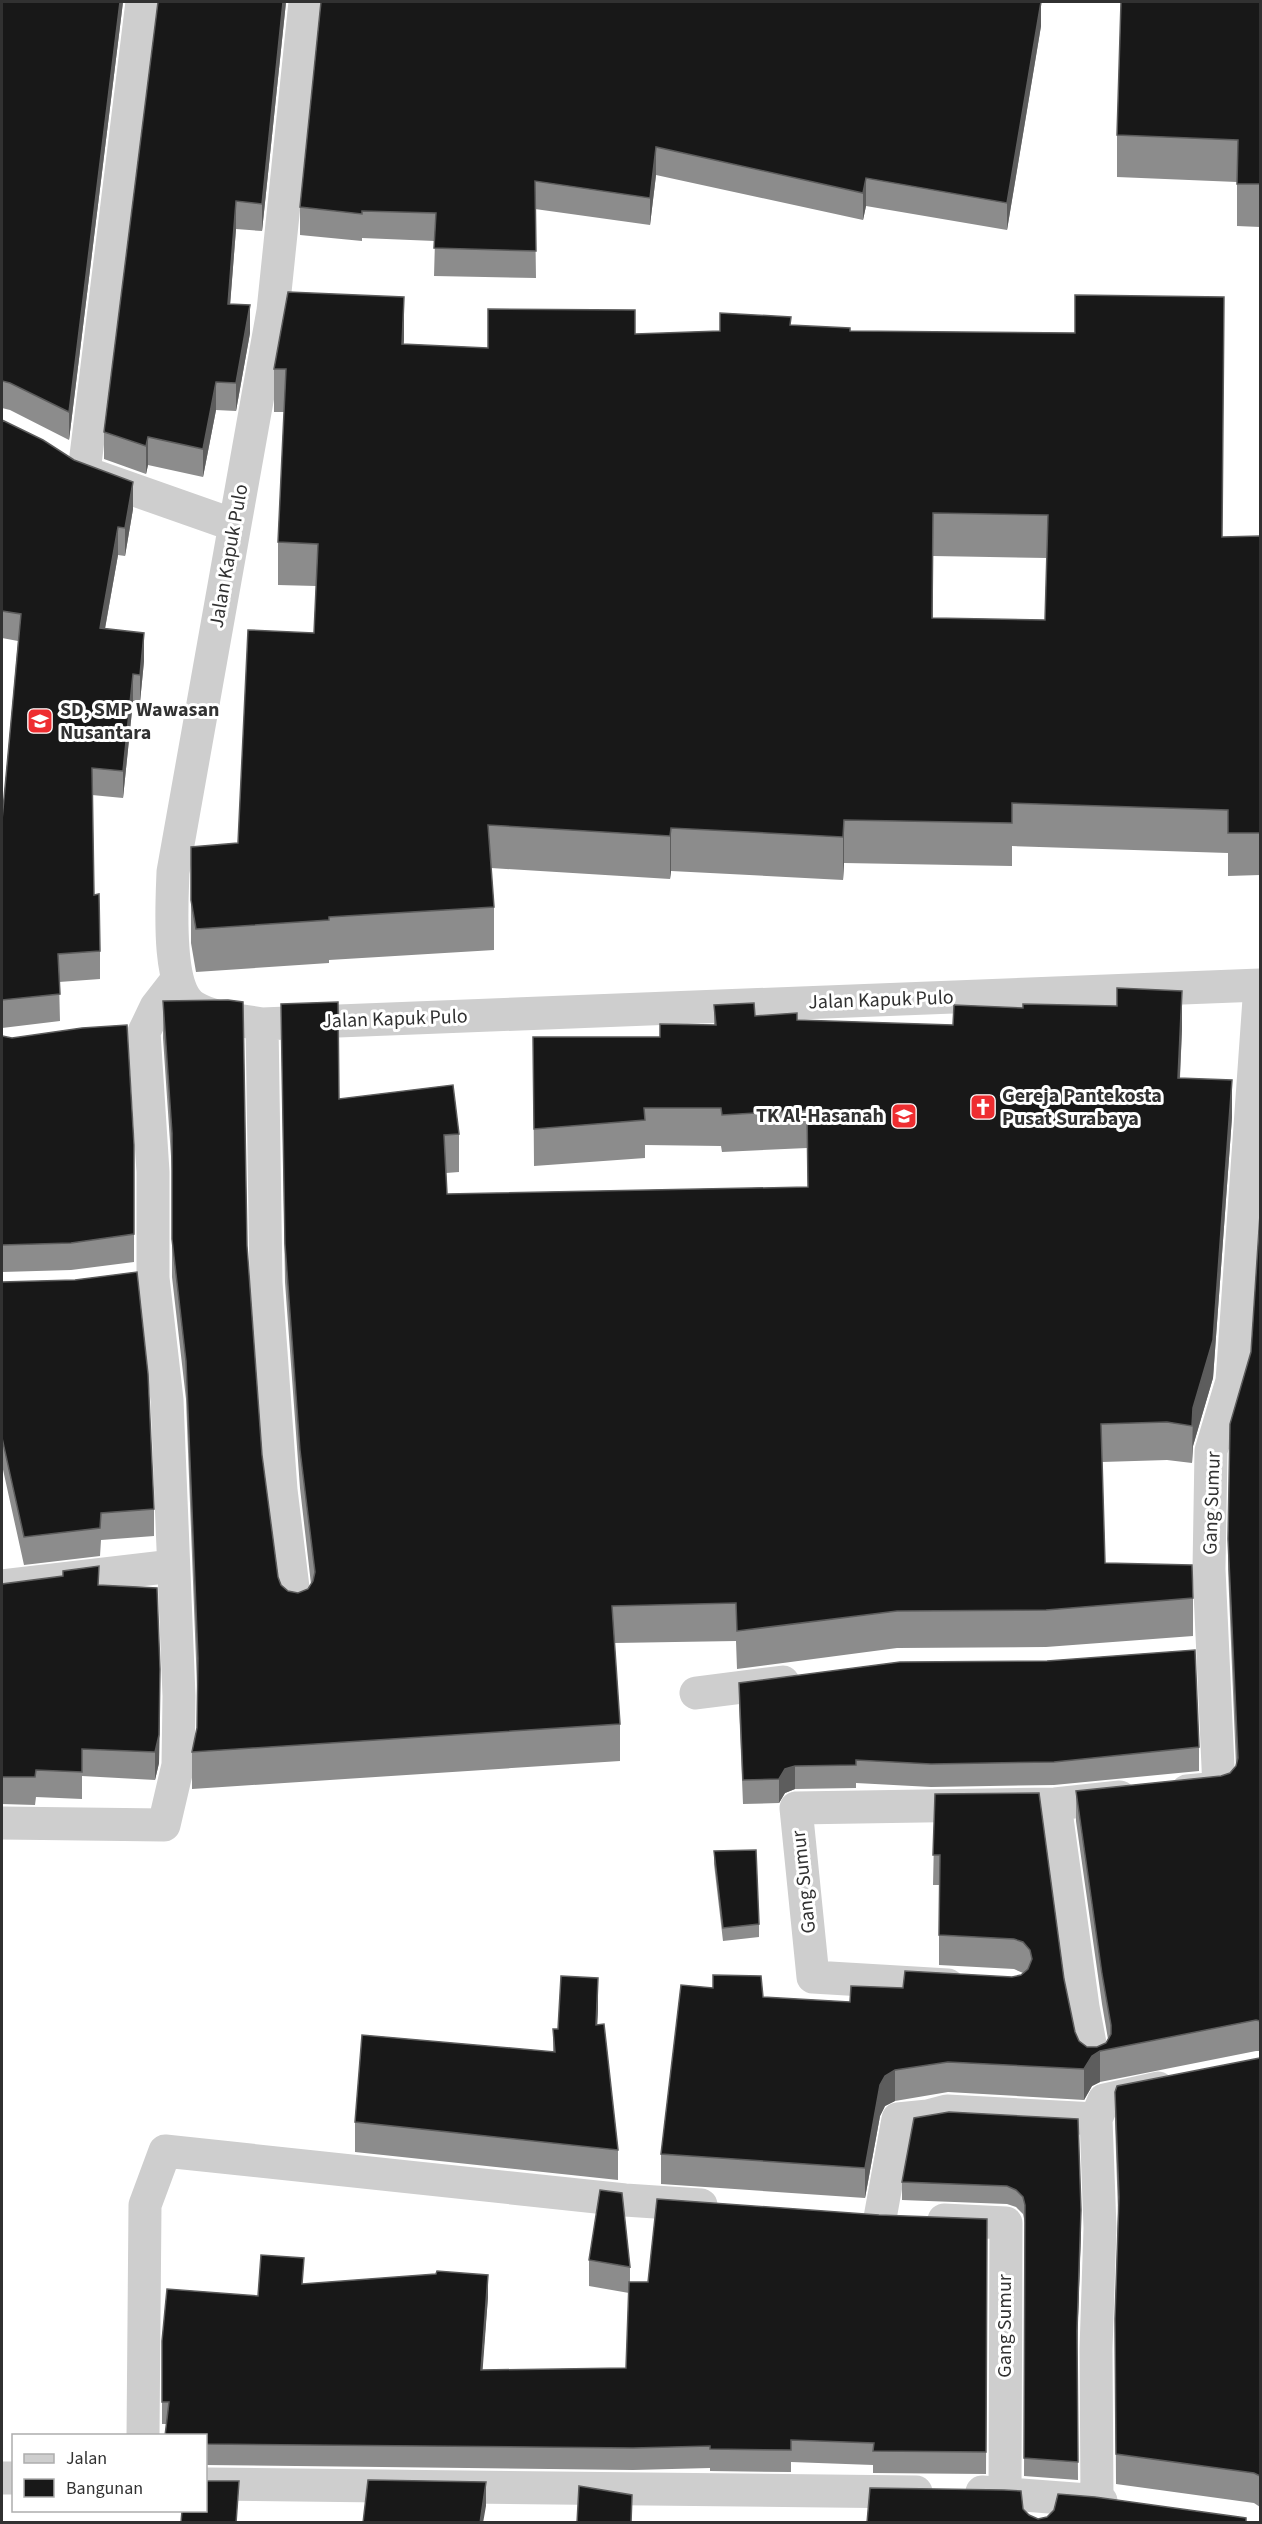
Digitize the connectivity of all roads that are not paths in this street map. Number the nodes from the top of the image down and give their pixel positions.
1 (142, 2) edge
2 (305, 2) edge
3 (234, 525) junction
4 (177, 980) junction
5 (1260, 985) edge
6 (261, 1024) junction
7 (144, 1032) junction
8 (112, 1035) edge
9 (153, 1278) junction
10 (119, 1283) edge
11 (173, 1566) junction
12 (2, 1586) edge
13 (296, 1612) edge
14 (1213, 1653) junction
15 (1177, 1656) edge
16 (809, 1679) edge
17 (696, 1694) dead end
18 (1055, 1803) junction
19 (2, 1823) edge
20 (978, 1986) edge
21 (1093, 2059) edge
22 (1187, 2082) edge
23 (1096, 2119) junction
24 (730, 2208) edge
25 (846, 2216) edge
26 (880, 2218) junction
27 (143, 2434) edge
28 (207, 2484) edge
29 (1005, 2493) junction
30 (1097, 2500) junction
31 (1132, 2505) edge
32 (1039, 2509) edge

1 - 3 street
2 - 3 street, Jalan Kapuk Pulo
3 - 4 street, Jalan Kapuk Pulo
4 - 6 street, Jalan Kapuk Pulo
4 - 7 street
5 - 6 street, Jalan Kapuk Pulo
5 - 14 street, Gang Sumur
6 - 13 street
7 - 8 street
7 - 9 street
9 - 10 street
9 - 11 street
11 - 12 street
11 - 19 street
14 - 15 street
14 - 18 street, Gang Sumur
16 - 17 street
18 - 20 street, Gang Sumur
18 - 21 street
22 - 23 street
23 - 26 street
23 - 30 street
24 - 27 street
25 - 26 street
26 - 29 street, Gang Sumur
28 - 29 street
29 - 32 street
30 - 31 street
30 - 32 street

